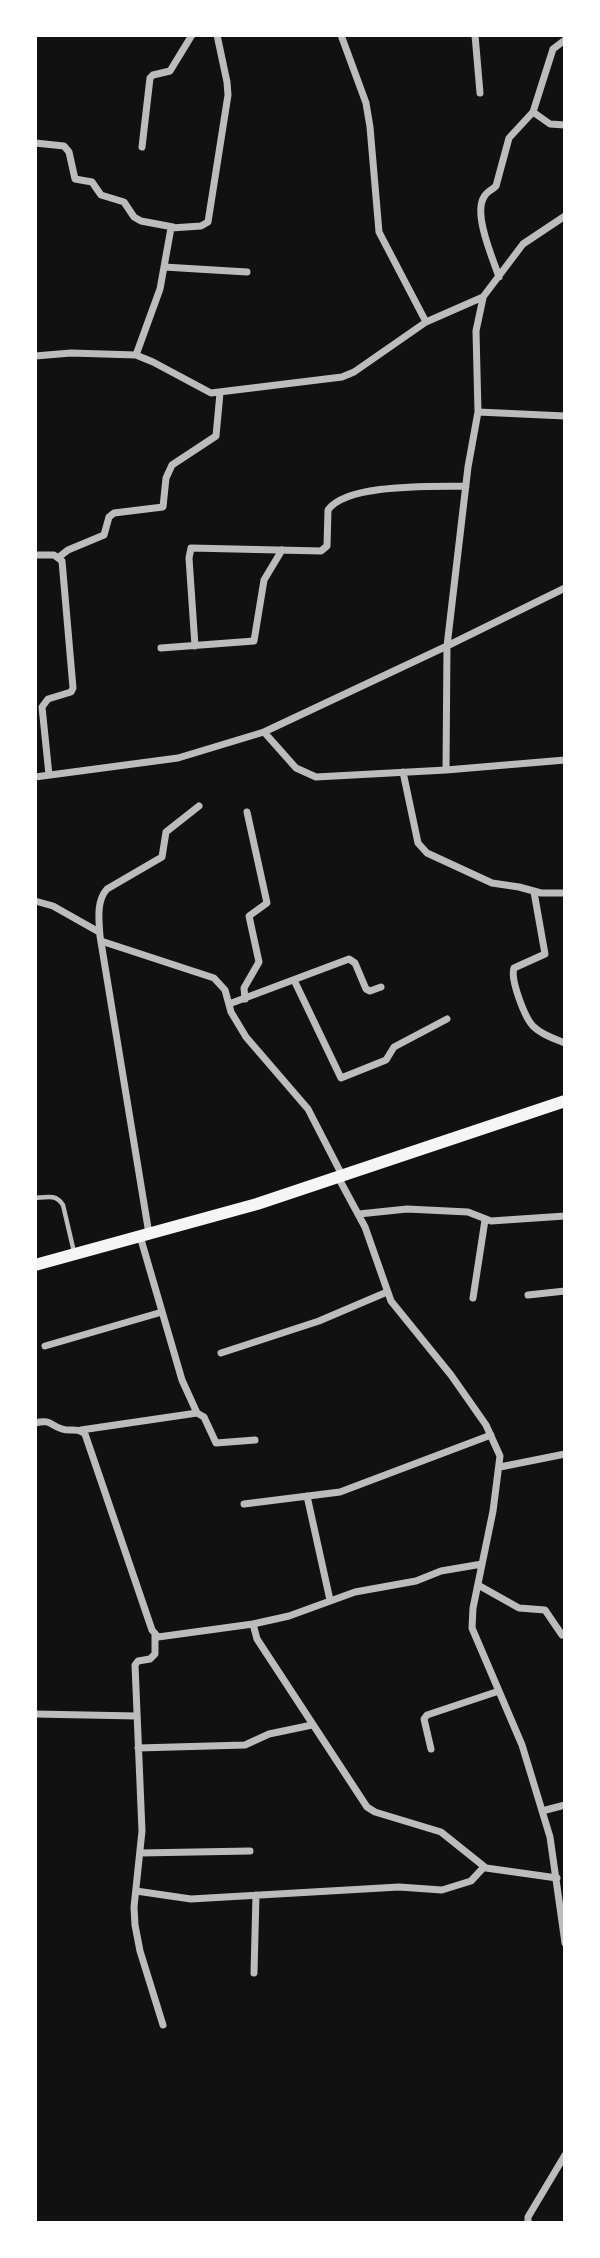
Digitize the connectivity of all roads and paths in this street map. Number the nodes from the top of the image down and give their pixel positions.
1 (192, 35) edge
2 (217, 35) edge
3 (341, 35) edge
4 (475, 35) edge
5 (565, 40) edge
6 (480, 93) dead end
7 (533, 113) junction
8 (565, 125) edge
9 (35, 144) edge
10 (142, 147) dead end
11 (565, 216) edge
12 (173, 227) junction
13 (164, 267) junction
14 (247, 272) dead end
15 (499, 277) junction
16 (483, 297) junction
17 (426, 322) junction
18 (136, 355) junction
19 (35, 356) edge
20 (220, 393) junction
21 (478, 412) junction
22 (565, 416) edge
23 (466, 486) junction
24 (282, 550) junction
25 (35, 555) edge
26 (59, 556) junction
27 (565, 588) edge
28 (195, 646) junction
29 (447, 646) junction
30 (161, 648) dead end
31 (44, 702) junction
32 (35, 703) edge
33 (264, 732) junction
34 (565, 760) edge
35 (446, 770) junction
36 (402, 772) junction
37 (49, 775) junction
38 (35, 777) edge
39 (199, 806) dead end
40 (247, 812) dead end
41 (534, 892) junction
42 (565, 893) edge
43 (35, 901) edge
44 (100, 937) junction
45 (294, 980) junction
46 (381, 987) dead end
47 (245, 999) junction
48 (229, 1004) junction
49 (447, 1019) dead end
50 (565, 1043) edge
51 (565, 1101) edge
52 (340, 1176) junction
53 (35, 1198) edge
54 (359, 1214) junction
55 (565, 1216) edge
56 (485, 1220) junction
57 (144, 1235) junction
58 (75, 1254) junction
59 (35, 1265) edge
60 (565, 1291) edge
61 (387, 1292) junction
62 (528, 1295) dead end
63 (473, 1298) dead end
64 (162, 1312) junction
65 (45, 1346) dead end
66 (221, 1353) dead end
67 (197, 1413) junction
68 (35, 1423) edge
69 (81, 1430) junction
70 (491, 1435) junction
71 (255, 1440) dead end
72 (565, 1454) edge
73 (500, 1467) junction
74 (307, 1496) junction
75 (244, 1504) dead end
76 (482, 1564) junction
77 (478, 1585) junction
78 (330, 1600) junction
79 (253, 1624) junction
80 (562, 1635) dead end
81 (155, 1636) junction
82 (499, 1691) junction
83 (35, 1714) edge
84 (137, 1716) junction
85 (312, 1726) junction
86 (138, 1748) junction
87 (431, 1749) dead end
88 (565, 1805) edge
89 (542, 1811) junction
90 (250, 1851) dead end
91 (140, 1853) junction
92 (484, 1867) junction
93 (557, 1878) junction
94 (136, 1891) junction
95 (256, 1895) junction
96 (565, 1943) edge
97 (254, 1973) dead end
98 (163, 2025) dead end
99 (565, 2155) edge
100 (528, 2223) edge

1 - 10 street
2 - 12 street
3 - 17 street
4 - 6 street
5 - 7 street
7 - 8 street
7 - 15 street
9 - 12 street
11 - 15 street
12 - 13 street
13 - 14 street
13 - 18 street
15 - 16 street
16 - 17 street
16 - 21 street
17 - 20 street
18 - 19 street
18 - 20 street
20 - 26 street
21 - 22 street
21 - 23 street
23 - 24 street
23 - 29 street
24 - 28 street
24 - 28 street
25 - 26 street
26 - 31 street
27 - 29 street
28 - 30 street
29 - 33 street
29 - 35 street
31 - 32 street
31 - 37 street
33 - 36 street
33 - 37 street
34 - 35 street
35 - 36 street
36 - 41 street
37 - 38 street
39 - 44 street
40 - 47 street
41 - 42 street
41 - 50 street
43 - 44 street
44 - 48 street
44 - 57 street
45 - 46 street
45 - 47 street
45 - 49 street
47 - 48 street
48 - 52 street
51 - 52 main road
52 - 54 street
52 - 57 main road
53 - 58 lane
54 - 56 street
54 - 61 street
55 - 56 street
56 - 63 street
57 - 58 main road
57 - 64 street
58 - 59 main road
60 - 62 street
61 - 66 street
61 - 70 street
64 - 65 street
64 - 67 street
67 - 69 street
67 - 71 street
68 - 69 street
69 - 81 street
70 - 73 street
70 - 74 street
72 - 73 street
73 - 76 street
74 - 75 street
74 - 78 street
76 - 77 street
76 - 78 street
77 - 80 street
77 - 82 street
78 - 79 street
79 - 81 street
79 - 85 street
81 - 84 street
82 - 87 street
82 - 89 street
83 - 84 street
84 - 86 street
85 - 86 street
85 - 92 street
86 - 91 street
88 - 89 street
89 - 93 street
90 - 91 street
91 - 94 street
92 - 93 street
92 - 95 street
93 - 96 street
94 - 95 street
94 - 98 street
95 - 97 street
99 - 100 street

